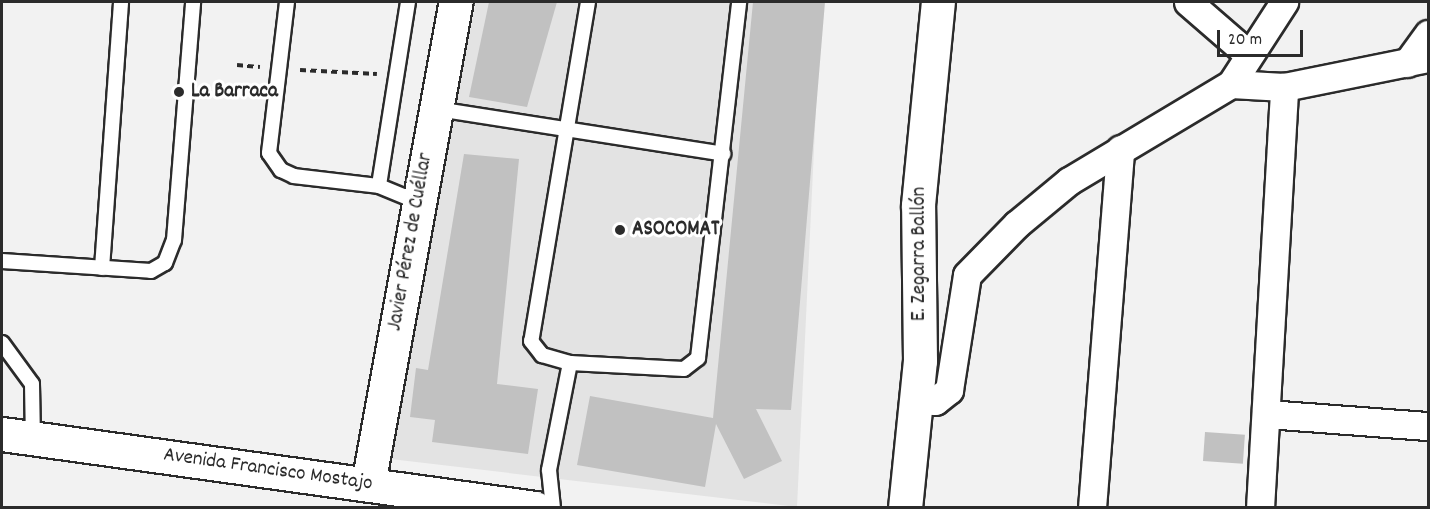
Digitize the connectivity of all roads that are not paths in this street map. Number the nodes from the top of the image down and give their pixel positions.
1 (121, 2) edge
2 (193, 2) edge
3 (287, 2) edge
4 (408, 2) edge
5 (456, 2) edge
6 (588, 2) edge
7 (739, 2) edge
8 (938, 2) edge
9 (1188, 2) edge
10 (1284, 2) edge
11 (1428, 34) edge
12 (1248, 54) junction
13 (1418, 60) edge
14 (1231, 84) junction
15 (1284, 87) junction
16 (435, 109) junction
17 (563, 130) junction
18 (1119, 148) junction
19 (723, 154) junction
20 (380, 186) junction
21 (418, 202) junction
22 (2, 261) edge
23 (102, 268) junction
24 (2, 343) edge
25 (570, 363) junction
26 (917, 400) junction
27 (1267, 414) junction
28 (1428, 426) edge
29 (2, 434) edge
30 (33, 439) junction
31 (368, 484) junction
32 (535, 507) edge
33 (553, 507) edge
34 (905, 507) edge
35 (1092, 507) edge
36 (1260, 507) edge

1 - 23 lane
2 - 23 lane
3 - 20 lane
4 - 20 lane
5 - 16 street, Javier Pérez de Cuéllar
6 - 17 lane
7 - 19 lane
8 - 26 street, E. Zegarra Ballón
9 - 12 street
10 - 12 street
11 - 13 street
12 - 14 street
13 - 15 street
14 - 15 street
14 - 18 street
15 - 27 street
16 - 17 lane
16 - 21 street, Javier Pérez de Cuéllar
17 - 19 lane
17 - 25 lane
18 - 26 street
18 - 35 street
19 - 25 lane
20 - 21 lane
21 - 31 street, Javier Pérez de Cuéllar
22 - 23 lane
24 - 30 lane
25 - 33 lane
26 - 34 street, E. Zegarra Ballón
27 - 28 street
27 - 36 street
29 - 30 street, Avenida Francisco Mostajo
30 - 31 street, Avenida Francisco Mostajo
31 - 32 street, Avenida Francisco Mostajo

